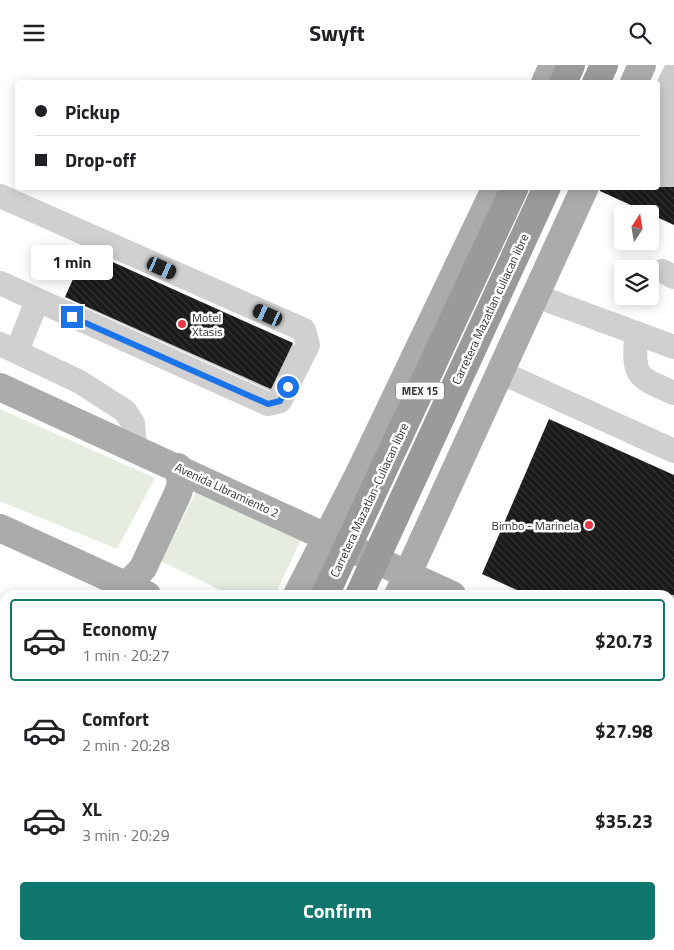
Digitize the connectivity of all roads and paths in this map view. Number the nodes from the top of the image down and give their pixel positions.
1 (553, 65) edge
2 (571, 65) edge
3 (604, 65) edge
4 (642, 65) edge
5 (546, 80) edge
6 (564, 80) edge
7 (597, 80) edge
8 (635, 80) edge
9 (495, 190) edge
10 (514, 190) edge
11 (546, 190) edge
12 (584, 190) edge
13 (1, 198) edge
14 (0, 283) edge
15 (536, 296) junction
16 (37, 301) junction
17 (636, 333) junction
18 (9, 347) edge
19 (674, 347) edge
20 (500, 372) junction
21 (0, 387) edge
22 (674, 393) edge
23 (135, 447) junction
24 (674, 451) edge
25 (178, 467) junction
26 (0, 528) edge
27 (327, 536) junction
28 (403, 585) edge
29 (136, 590) edge
30 (299, 590) edge
31 (327, 590) edge
32 (362, 590) edge
33 (428, 590) edge

1 - 5 main road
2 - 6 highway
3 - 7 highway
4 - 8 main road
9 - 27 main road
10 - 31 highway, Carretera Mazatlan-Culiacan libre / MEX 15, bridge
11 - 32 highway, Carretera Mazatlan culiacan libre / MEX 15, bridge
12 - 15 main road
13 - 16 lane
14 - 16 lane
15 - 17 lane
15 - 20 main road
16 - 18 lane
17 - 19 lane
17 - 22 lane
18 - 23 lane
20 - 24 lane
20 - 28 main road
21 - 23 main road, Avenida Libramiento 2
23 - 25 main road, Avenida Libramiento 2
25 - 27 main road, Avenida Libramiento 2
25 - 29 main road
26 - 29 main road
27 - 28 main road, Avenida Libramiento 2
27 - 30 main road
28 - 33 main road, Avenida Libramiento 2

